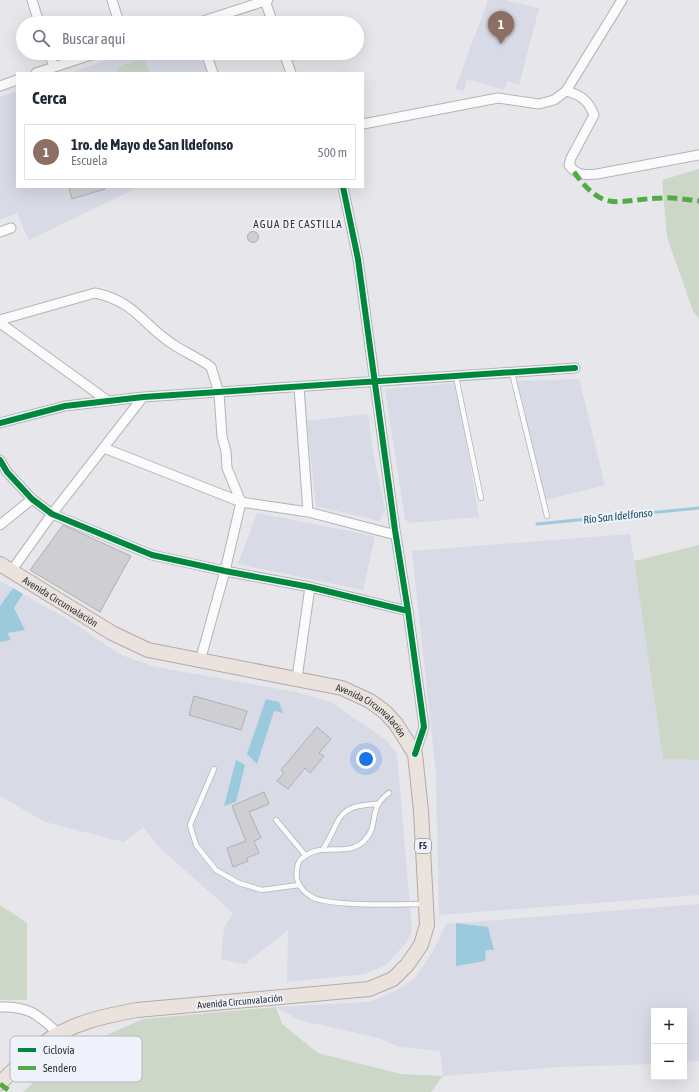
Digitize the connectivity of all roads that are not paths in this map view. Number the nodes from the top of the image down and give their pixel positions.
1 (32, 0) edge
2 (112, 0) edge
3 (266, 0) edge
4 (622, 0) edge
5 (37, 16) edge
6 (117, 16) edge
7 (218, 16) edge
8 (271, 16) edge
9 (52, 60) edge
10 (76, 60) edge
11 (208, 60) edge
12 (286, 60) edge
13 (54, 67) junction
14 (39, 72) edge
15 (213, 72) edge
16 (291, 72) edge
17 (16, 80) edge
18 (0, 86) edge
19 (566, 91) junction
20 (364, 124) edge
21 (699, 155) edge
22 (343, 188) edge
23 (11, 228) dead end
24 (0, 232) edge
25 (0, 321) edge
26 (575, 368) dead end
27 (512, 373) junction
28 (456, 377) junction
29 (376, 383) junction
30 (300, 387) junction
31 (219, 392) junction
32 (143, 397) junction
33 (108, 401) junction
34 (0, 423) edge
35 (104, 448) junction
36 (0, 460) edge
37 (481, 498) dead end
38 (32, 499) junction
39 (241, 502) junction
40 (308, 512) junction
41 (52, 514) junction
42 (547, 516) dead end
43 (0, 525) edge
44 (396, 535) junction
45 (6, 567) edge
46 (225, 571) junction
47 (310, 586) junction
48 (408, 611) junction
49 (200, 661) junction
50 (297, 678) junction
51 (415, 754) junction
52 (214, 769) dead end
53 (389, 793) dead end
54 (377, 804) junction
55 (276, 820) dead end
56 (323, 849) junction
57 (306, 856) junction
58 (299, 886) junction
59 (426, 904) junction
60 (0, 1007) edge
61 (59, 1034) junction
62 (56, 1036) edge
63 (10, 1074) edge
64 (0, 1083) edge

1 - 5 street
2 - 6 street
3 - 7 street
3 - 8 street
4 - 19 street
9 - 13 street
10 - 13 street
11 - 15 street
12 - 16 street
13 - 14 street
17 - 18 street
19 - 20 street
19 - 21 street
22 - 29 street
23 - 24 street
25 - 31 street
25 - 33 street
26 - 27 street
27 - 28 street
27 - 42 lane
28 - 29 street
28 - 37 lane
29 - 30 street
29 - 44 street
30 - 31 street
30 - 40 street
31 - 32 street
31 - 39 street
32 - 33 street
32 - 35 street
33 - 34 street
35 - 39 street
35 - 41 street
36 - 38 street
38 - 41 street
38 - 43 street
39 - 40 street
39 - 46 street
40 - 44 street
41 - 45 street
41 - 46 street
44 - 48 street
45 - 49 highway, Avenida Circunvalación / F5
46 - 47 street
46 - 49 street
47 - 48 street
47 - 50 street
48 - 51 street
49 - 50 highway, Avenida Circunvalación / F5
50 - 51 highway, Avenida Circunvalación / F5
51 - 59 highway, Avenida Circunvalación / F5
52 - 58 lane
53 - 54 lane
54 - 56 lane
54 - 56 lane
55 - 57 lane
56 - 57 lane
57 - 58 lane
58 - 59 lane
59 - 61 highway, Avenida Circunvalación / F5
60 - 61 street
61 - 62 highway, Avenida Circunvalación / F5
63 - 64 highway, Avenida Circunvalación / F5

